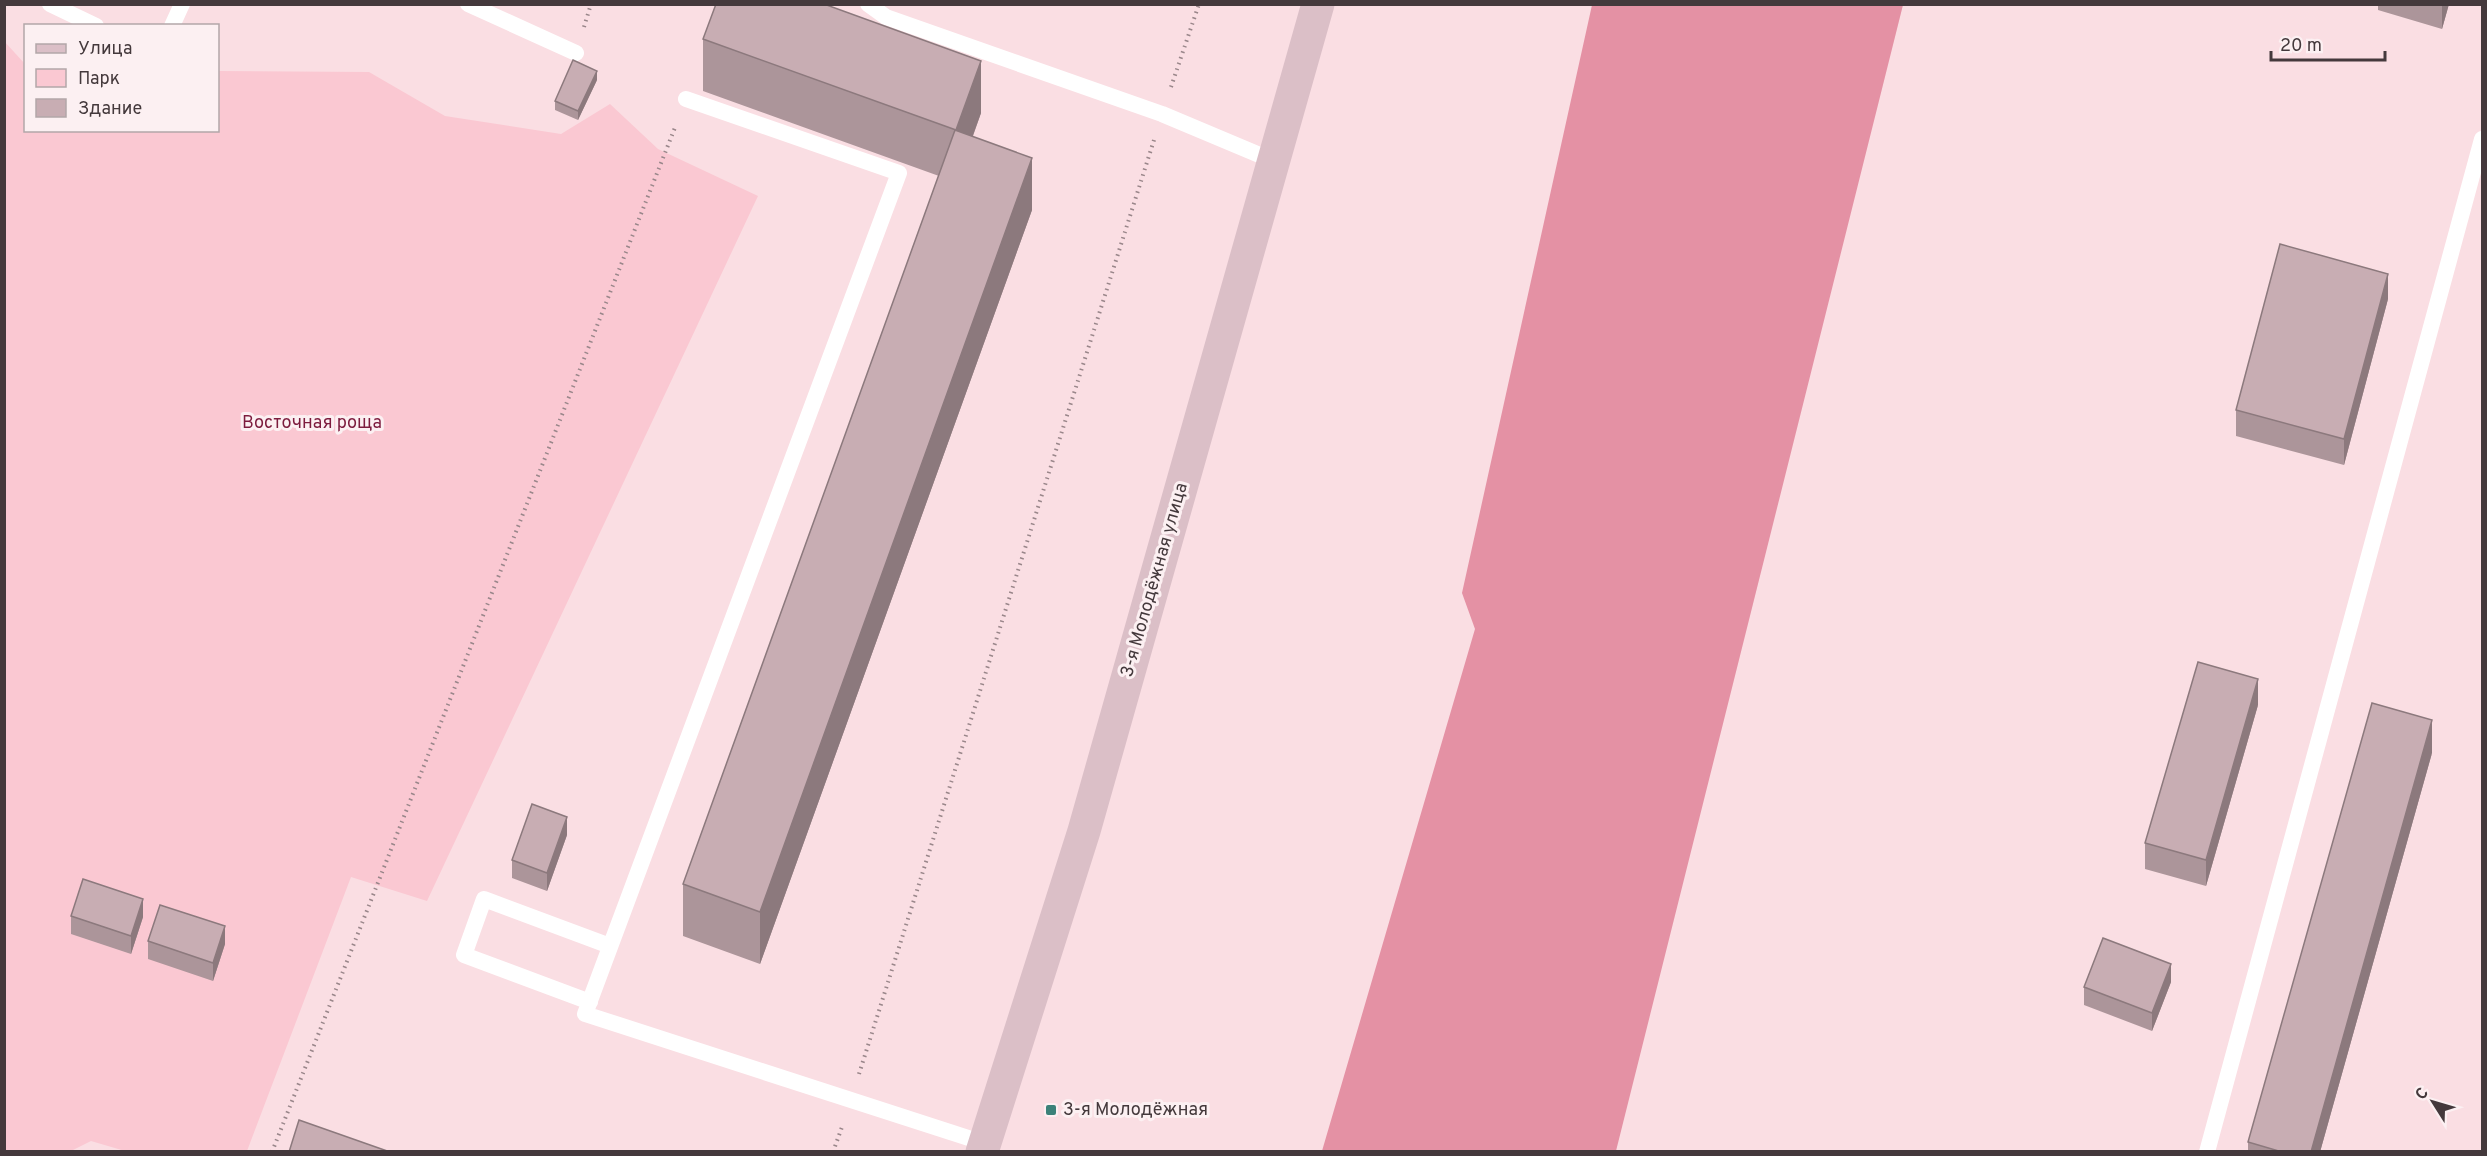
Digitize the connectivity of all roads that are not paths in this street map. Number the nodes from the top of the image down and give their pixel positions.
1 (50, 4) edge
2 (182, 4) edge
3 (468, 4) edge
4 (868, 4) edge
5 (1318, 4) edge
6 (92, 24) edge
7 (173, 24) edge
8 (576, 53) dead end
9 (686, 99) road end
10 (2482, 140) edge
11 (1274, 161) junction
12 (610, 946) junction
13 (590, 1002) junction
14 (983, 1148) edge
15 (2207, 1152) edge

1 - 6 lane
2 - 7 lane
3 - 8 lane
4 - 11 lane
5 - 11 main road, 3-я Молодёжная улица
9 - 12 lane
10 - 15 lane
11 - 14 main road, 3-я Молодёжная улица
12 - 13 lane
12 - 13 lane
13 - 14 lane

